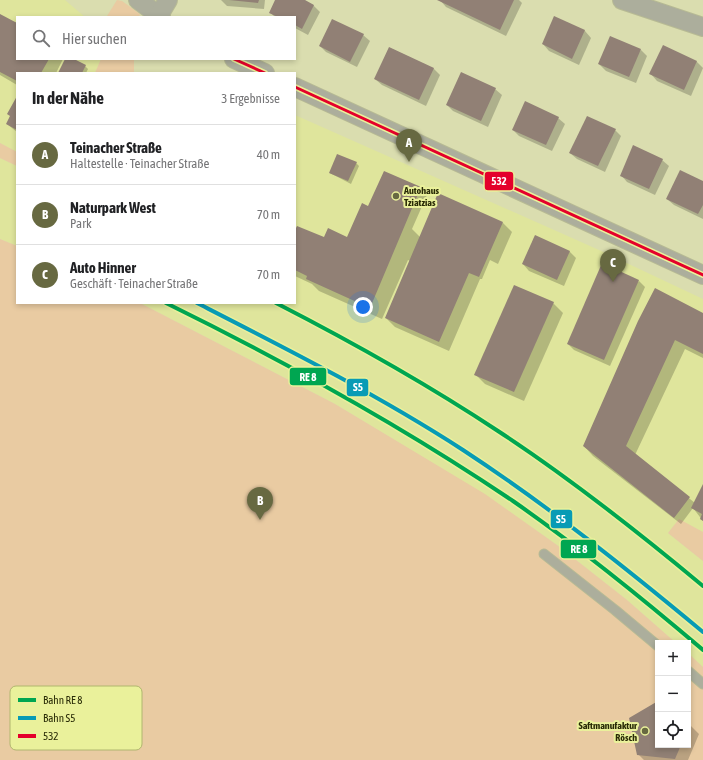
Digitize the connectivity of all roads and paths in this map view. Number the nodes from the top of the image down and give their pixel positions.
1 (138, 0) edge
2 (168, 0) edge
3 (622, 0) edge
4 (160, 16) edge
5 (703, 27) edge
6 (236, 60) edge
7 (263, 72) edge
8 (296, 87) edge
9 (703, 275) edge
10 (544, 554) dead end
11 (655, 643) edge
12 (691, 674) edge
13 (703, 684) edge

1 - 4 street
2 - 4 street
3 - 5 street
6 - 7 street
8 - 9 street
10 - 11 lane
12 - 13 lane

